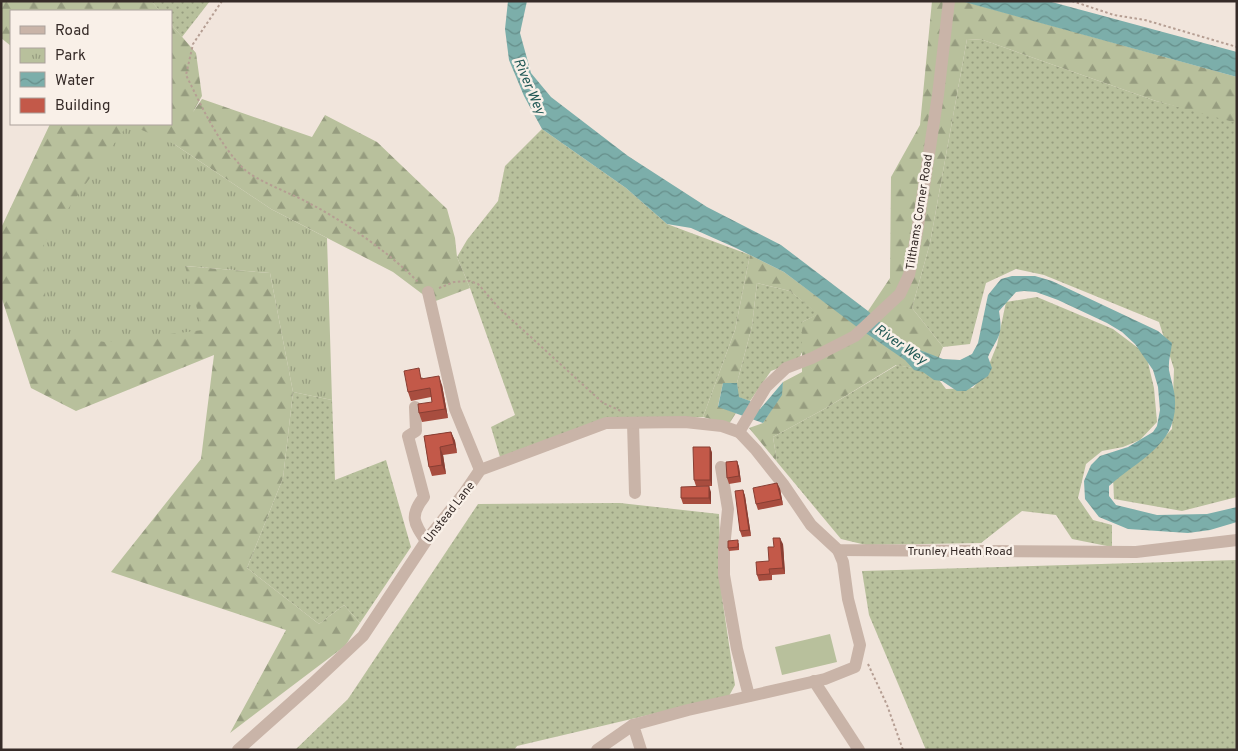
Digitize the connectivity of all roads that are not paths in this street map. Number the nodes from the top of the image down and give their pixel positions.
1 (948, 7) edge
2 (428, 292) road end
3 (415, 407) dead end
4 (633, 423) junction
5 (738, 432) junction
6 (721, 467) dead end
7 (480, 470) junction
8 (635, 493) dead end
9 (1237, 540) edge
10 (426, 541) junction
11 (838, 550) junction
12 (814, 681) junction
13 (749, 696) junction
14 (633, 725) junction
15 (238, 750) edge
16 (597, 750) edge
17 (641, 750) edge
18 (859, 750) edge

1 - 5 street, Tilthams Corner Road
2 - 7 street
3 - 10 street
4 - 5 street, Unstead Lane
4 - 7 street, Unstead Lane
4 - 8 street
5 - 11 street
6 - 13 street
7 - 10 street, Unstead Lane
9 - 11 street, Trunley Heath Road
10 - 15 street, Unstead Lane
11 - 12 street
12 - 13 street
12 - 18 street
13 - 14 street
14 - 16 street
14 - 17 street

